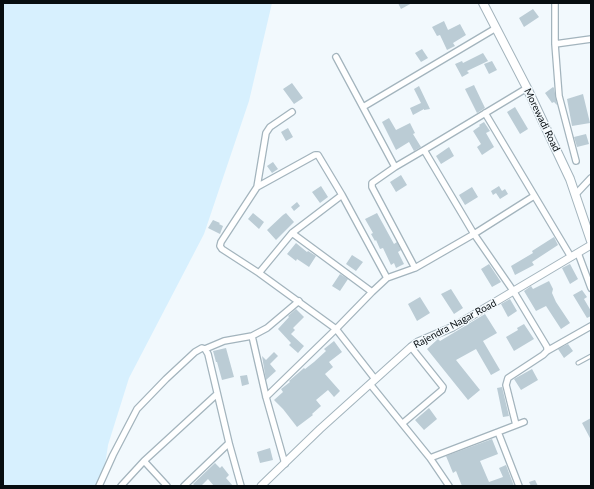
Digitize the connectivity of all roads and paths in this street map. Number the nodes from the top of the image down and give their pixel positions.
1 (483, 3) edge
2 (555, 3) edge
3 (496, 28) junction
4 (591, 39) edge
5 (555, 44) junction
6 (336, 57) dead end
7 (527, 88) junction
8 (363, 107) junction
9 (292, 112) dead end
10 (485, 113) junction
11 (424, 150) junction
12 (576, 160) dead end
13 (395, 167) junction
14 (591, 178) edge
15 (256, 187) junction
16 (576, 194) junction
17 (342, 195) junction
18 (534, 196) junction
19 (292, 233) junction
20 (474, 234) junction
21 (591, 241) edge
22 (591, 245) edge
23 (578, 253) junction
24 (571, 257) junction
25 (415, 268) junction
26 (259, 272) junction
27 (387, 278) junction
28 (591, 288) edge
29 (372, 292) junction
30 (514, 292) junction
31 (299, 301) junction
32 (591, 326) edge
33 (336, 329) junction
34 (252, 336) junction
35 (411, 347) junction
36 (205, 349) junction
37 (547, 351) junction
38 (591, 356) edge
39 (578, 363) dead end
40 (372, 382) junction
41 (217, 394) junction
42 (266, 397) junction
43 (524, 422) dead end
44 (403, 423) junction
45 (516, 425) junction
46 (498, 432) junction
47 (229, 443) junction
48 (430, 458) junction
49 (144, 462) junction
50 (285, 464) junction
51 (100, 486) edge
52 (121, 486) edge
53 (167, 486) edge
54 (184, 486) edge
55 (241, 486) edge
56 (262, 486) edge
57 (449, 486) edge
58 (519, 486) edge

1 - 3 main road, Morewadi Road
2 - 5 street
3 - 7 main road, Morewadi Road
3 - 8 street
4 - 5 street
5 - 12 street
6 - 8 street
7 - 10 street
7 - 16 main road, Morewadi Road
8 - 13 street
9 - 15 street
10 - 11 street
10 - 18 street
11 - 13 street
11 - 20 street
13 - 25 street
14 - 16 street
15 - 17 street
15 - 26 street
16 - 21 main road, Morewadi Road
17 - 19 street
17 - 27 street
18 - 20 street
18 - 24 street
19 - 26 street
19 - 29 street
20 - 25 street
20 - 30 street
22 - 23 street, Rajendra Nagar Road
23 - 24 street, Rajendra Nagar Road
23 - 28 street
24 - 30 street, Rajendra Nagar Road
25 - 27 street
26 - 31 street
27 - 29 street
29 - 33 street
30 - 35 street, Rajendra Nagar Road
30 - 37 street
31 - 33 street
31 - 34 street
32 - 37 street
33 - 40 street
33 - 42 street
34 - 36 street
34 - 42 street
35 - 40 street, Rajendra Nagar Road
35 - 44 street
36 - 41 street
36 - 51 street
37 - 45 street
38 - 39 lane
40 - 44 street
40 - 50 street, Rajendra Nagar Road
41 - 47 street
41 - 49 street
42 - 50 street
43 - 45 street
44 - 48 street
45 - 46 street
46 - 48 street
46 - 58 street
47 - 54 street
47 - 55 street
48 - 57 street
49 - 52 street
49 - 53 street
50 - 56 street, Rajendra Nagar Road

